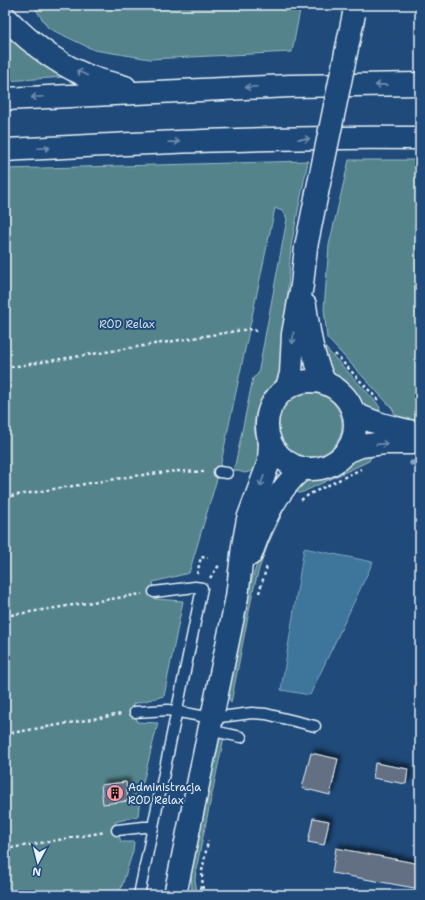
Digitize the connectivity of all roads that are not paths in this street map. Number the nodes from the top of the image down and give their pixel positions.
1 (355, 10) edge
2 (5, 17) edge
3 (420, 84) edge
4 (146, 92) junction
5 (5, 98) edge
6 (420, 138) edge
7 (5, 150) edge
8 (302, 285) junction
9 (325, 383) junction
10 (287, 387) junction
11 (354, 413) junction
12 (420, 434) edge
13 (270, 443) junction
14 (420, 443) edge
15 (346, 452) junction
16 (302, 469) junction
17 (154, 592) road end
18 (236, 597) junction
19 (177, 711) junction
20 (135, 712) road end
21 (211, 724) junction
22 (315, 726) dead end
23 (241, 736) dead end
24 (153, 827) junction
25 (117, 830) road end
26 (138, 895) edge
27 (176, 895) edge

1 - 8 main road, bridge
4 -> 2 main road
3 -> 4 main road
4 -> 5 main road
7 -> 6 main road
8 - 9 main road
8 -> 10 main road
9 - 10 main road
9 - 11 main road
10 - 13 main road
11 - 12 main road
11 - 15 main road
13 - 16 main road
13 -> 18 main road
15 -> 14 main road
15 - 16 main road
16 - 18 main road
17 - 19 lane
18 - 21 main road
19 - 20 lane
19 - 21 lane
19 - 24 lane
21 - 22 lane
21 - 23 lane
21 - 27 main road
24 - 25 lane
24 - 26 lane

